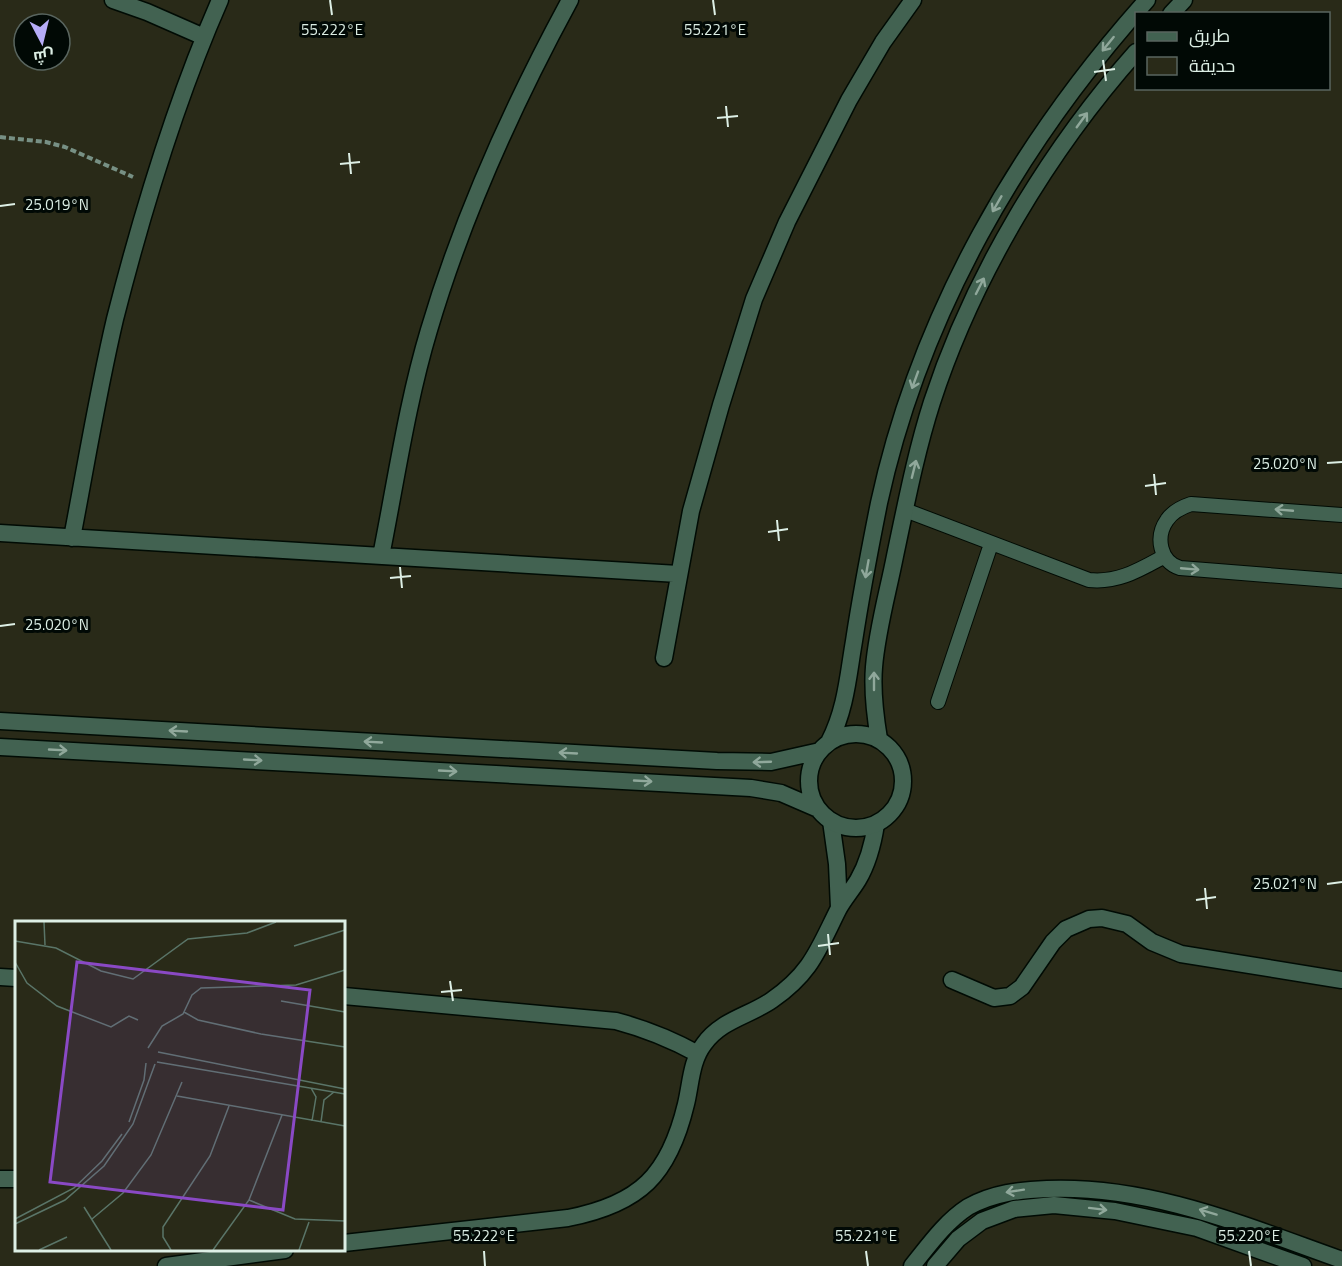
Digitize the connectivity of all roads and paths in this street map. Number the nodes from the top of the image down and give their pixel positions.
1 (113, 0) edge
2 (220, 0) edge
3 (570, 0) edge
4 (913, 0) edge
5 (1147, 0) edge
6 (1184, 0) edge
7 (1137, 12) edge
8 (1173, 12) edge
9 (1135, 14) edge
10 (204, 37) junction
11 (1135, 53) edge
12 (0, 137) edge
13 (153, 186) junction
14 (905, 510) junction
15 (1342, 515) edge
16 (0, 533) edge
17 (72, 538) junction
18 (991, 544) junction
19 (381, 556) junction
20 (1163, 557) junction
21 (678, 574) junction
22 (1342, 581) edge
23 (664, 658) dead end
24 (938, 702) dead end
25 (0, 721) edge
26 (879, 739) junction
27 (824, 746) junction
28 (0, 747) edge
29 (818, 809) junction
30 (831, 821) junction
31 (876, 824) junction
32 (839, 908) junction
33 (0, 977) edge
34 (15, 978) edge
35 (952, 980) dead end
36 (1342, 980) edge
37 (345, 996) edge
38 (698, 1054) junction
39 (345, 1243) edge
40 (278, 1251) edge
41 (1342, 1260) edge
42 (166, 1266) edge
43 (912, 1266) edge
44 (935, 1266) edge
45 (1303, 1266) edge

1 - 10 street
2 - 10 street
3 - 19 street
4 - 21 street
5 -> 7 street
6 - 8 street
9 -> 27 street
10 - 13 street
14 -> 11 street
12 - 13 path
13 - 17 street
14 - 18 lane
26 -> 14 street
15 -> 20 lane
16 - 17 street
17 - 19 street
18 - 20 lane
18 - 24 lane
19 - 21 street
20 -> 22 lane
21 - 23 street
27 -> 25 street
26 - 27 street
26 - 31 street
27 - 29 street
28 -> 29 street
29 - 30 street
30 - 31 street
30 - 32 street
31 - 32 street
32 - 38 street
33 - 34 street
35 - 36 street
37 - 38 street
38 - 39 street
40 - 42 street
41 -> 43 street
44 -> 45 street

